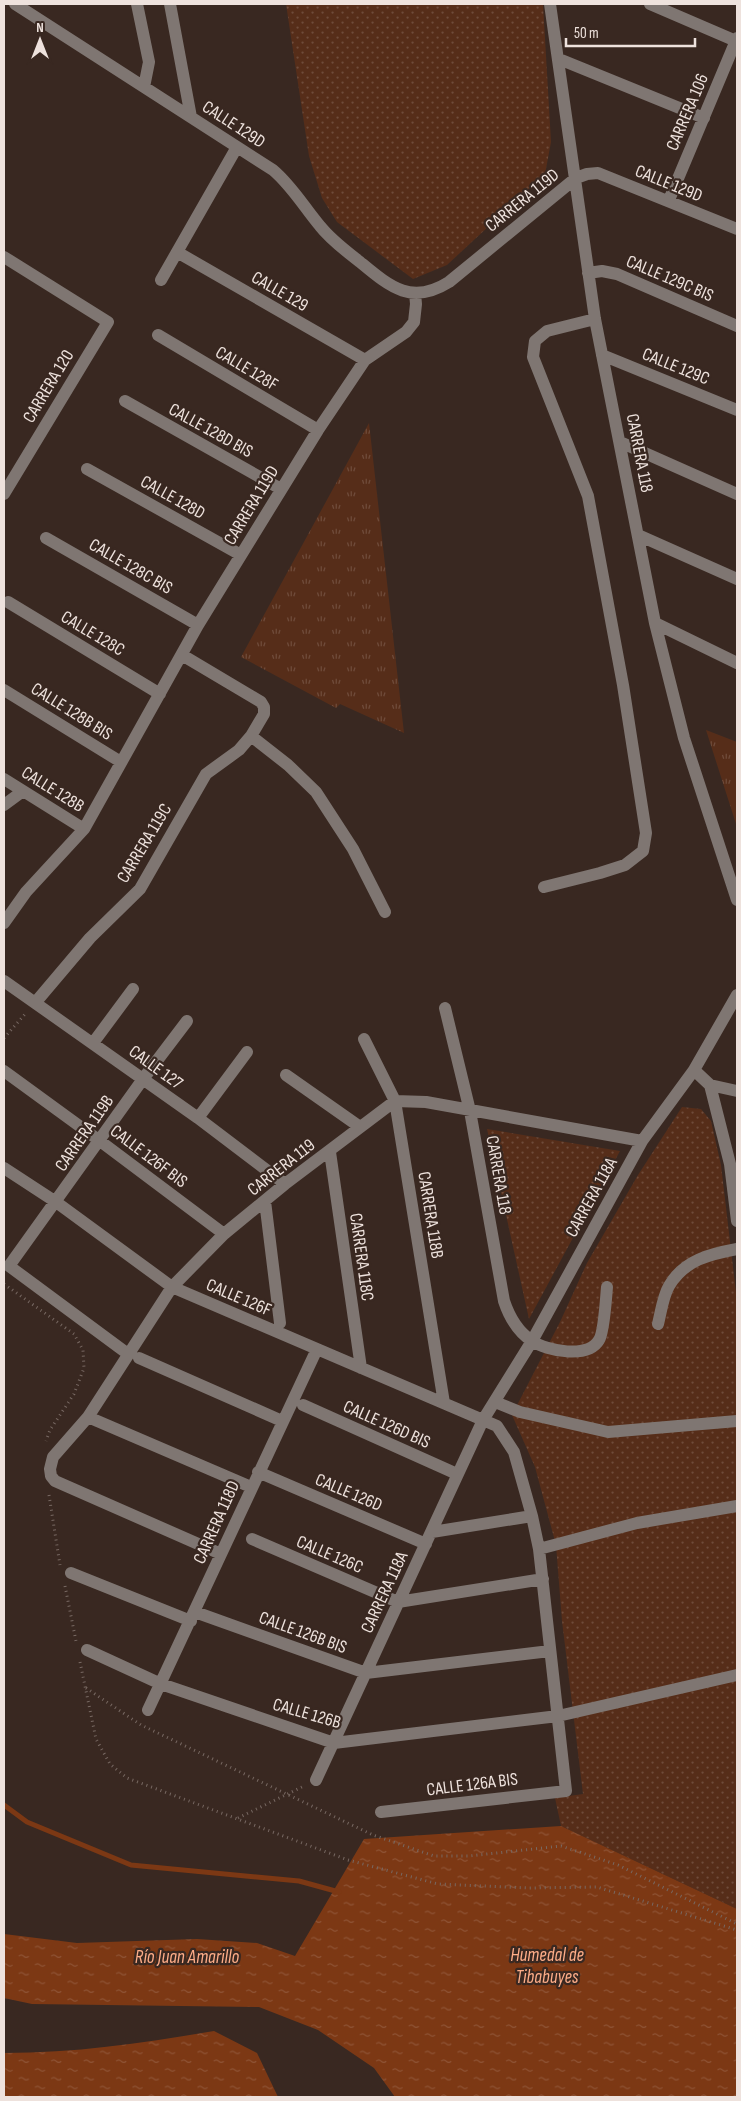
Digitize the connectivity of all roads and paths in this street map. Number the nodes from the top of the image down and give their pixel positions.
1 (15, 4) edge
2 (137, 4) edge
3 (170, 4) edge
4 (550, 4) edge
5 (650, 4) edge
6 (737, 39) edge
7 (560, 59) junction
8 (144, 87) junction
9 (191, 117) junction
10 (704, 118) junction
11 (237, 147) junction
12 (582, 176) junction
13 (669, 200) junction
14 (737, 229) edge
15 (177, 252) junction
16 (4, 257) edge
17 (588, 273) junction
18 (160, 280) dead end
19 (415, 293) junction
20 (595, 319) junction
21 (737, 326) edge
22 (158, 335) dead end
23 (602, 355) junction
24 (365, 360) junction
25 (125, 401) dead end
26 (737, 410) edge
27 (318, 430) junction
28 (620, 442) junction
29 (88, 469) dead end
30 (281, 489) junction
31 (4, 494) edge
32 (737, 494) edge
33 (638, 535) junction
34 (46, 538) dead end
35 (241, 555) junction
36 (737, 578) edge
37 (8, 602) dead end
38 (655, 623) junction
39 (198, 626) junction
40 (182, 655) junction
41 (737, 663) edge
42 (4, 690) edge
43 (160, 694) junction
44 (250, 736) junction
45 (121, 762) junction
46 (4, 779) edge
47 (23, 791) junction
48 (4, 805) edge
49 (84, 829) junction
50 (544, 887) dead end
51 (737, 900) edge
52 (385, 912) dead end
53 (4, 923) edge
54 (4, 981) edge
55 (133, 989) dead end
56 (737, 997) edge
57 (35, 1003) junction
58 (445, 1008) dead end
59 (188, 1021) dead end
60 (4, 1038) edge
61 (364, 1039) dead end
62 (93, 1043) junction
63 (247, 1052) dead end
64 (694, 1070) junction
65 (4, 1071) edge
66 (286, 1075) dead end
67 (143, 1079) junction
68 (710, 1085) junction
69 (737, 1091) edge
70 (395, 1101) junction
71 (470, 1111) junction
72 (198, 1118) junction
73 (360, 1127) junction
74 (100, 1141) junction
75 (642, 1141) junction
76 (330, 1152) junction
77 (734, 1165) edge
78 (4, 1168) edge
79 (286, 1184) junction
80 (265, 1201) junction
81 (56, 1202) junction
82 (737, 1221) edge
83 (224, 1234) junction
84 (737, 1249) edge
85 (172, 1287) junction
86 (607, 1287) dead end
87 (280, 1323) dead end
88 (658, 1324) dead end
89 (532, 1341) junction
90 (317, 1349) junction
91 (134, 1356) junction
92 (361, 1368) junction
93 (495, 1402) junction
94 (444, 1403) junction
95 (303, 1405) dead end
96 (88, 1417) junction
97 (282, 1420) junction
98 (483, 1420) junction
99 (737, 1421) edge
100 (258, 1472) junction
101 (457, 1474) junction
102 (251, 1486) junction
103 (737, 1506) edge
104 (532, 1516) junction
105 (432, 1532) junction
106 (252, 1539) dead end
107 (426, 1544) junction
108 (539, 1549) junction
109 (221, 1554) junction
110 (71, 1573) dead end
111 (543, 1578) junction
112 (398, 1602) junction
113 (193, 1616) junction
114 (88, 1650) dead end
115 (550, 1651) junction
116 (366, 1673) junction
117 (737, 1675) edge
118 (161, 1684) junction
119 (148, 1710) dead end
120 (558, 1716) junction
121 (334, 1743) junction
122 (316, 1780) joint
123 (381, 1812) dead end
124 (237, 1819) dead end

1 - 8 street, CALLE 129D
2 - 8 street
3 - 9 street
4 - 7 street, CARRERA 118
5 - 6 street
6 - 10 street, CARRERA 106
7 - 10 street
7 - 12 street, CARRERA 118
8 - 9 street, CALLE 129D
9 - 11 street, CALLE 129D
10 - 13 street, CARRERA 106
11 - 15 street
11 - 19 street, CALLE 129D
12 - 13 street, CALLE 129D
12 - 17 street, CARRERA 118
12 - 19 street, CARRERA 119D
13 - 14 street, CALLE 129D
15 - 18 street
15 - 24 street, CALLE 129
16 - 31 street, CARRERA 120
17 - 20 street, CARRERA 118
17 - 21 street, CALLE 129C BIS
19 - 24 street, CARRERA 119D
20 - 23 street, CARRERA 118
20 - 50 street
22 - 27 street, CALLE 128F
23 - 26 street, CALLE 129C
23 - 28 street, CARRERA 118
24 - 27 street, CARRERA 119D
25 - 30 street, CALLE 128D BIS
27 - 30 street, CARRERA 119D
28 - 32 street
28 - 33 street, CARRERA 118
29 - 35 street, CALLE 128D
30 - 35 street, CARRERA 119D
33 - 36 street
33 - 38 street, CARRERA 118
34 - 39 street, CALLE 128C BIS
35 - 39 street, CARRERA 119D
37 - 43 street, CALLE 128C
38 - 41 street
38 - 51 street, CARRERA 118
39 - 40 street, CARRERA 119D
40 - 43 street, CARRERA 119D
40 - 44 street, CARRERA 119C
42 - 45 street, CALLE 128B BIS
43 - 45 street, CARRERA 119D
44 - 52 street
44 - 57 street, CARRERA 119C
45 - 49 street, CARRERA 119D
46 - 47 street, CALLE 128B
47 - 48 street
47 - 49 street, CALLE 128B
49 - 53 street, CARRERA 119D
54 - 57 street, CALLE 127
55 - 62 street
56 - 64 street, CARRERA 118A
57 - 60 path
57 - 62 street, CALLE 127
58 - 71 street, CARRERA 118
59 - 67 street, CARRERA 119B
61 - 70 street, CARRERA 118B
62 - 67 street, CALLE 127
63 - 72 street
64 - 68 street
64 - 75 street, CARRERA 118A
65 - 74 street, CALLE 126F BIS
66 - 73 street
67 - 72 street, CALLE 127
67 - 74 street, CARRERA 119B
68 - 69 street
68 - 77 street
70 - 71 street
70 - 73 street, CARRERA 119
70 - 94 street, CARRERA 118B
71 - 75 street
71 - 89 street, CARRERA 118
72 - 79 street, CALLE 127
73 - 76 street, CARRERA 119
74 - 81 street, CARRERA 119B
74 - 83 street, CALLE 126F BIS
75 - 89 street, CARRERA 118A
76 - 79 street, CARRERA 119
76 - 92 street, CARRERA 118C
77 - 82 street
78 - 81 street, CALLE 126F
79 - 80 street, CARRERA 119
80 - 83 street, CARRERA 119
80 - 87 street
81 - 85 street, CALLE 126F
81 - 91 street, CARRERA 119B
83 - 85 street, CARRERA 119
84 - 88 street
85 - 90 street, CALLE 126F
85 - 91 street, CARRERA 119
86 - 89 street
89 - 93 street, CARRERA 118A
90 - 92 street, CALLE 126F
90 - 97 street, CARRERA 118D
91 - 96 street, CARRERA 119
91 - 97 street
92 - 94 street, CALLE 126F
93 - 98 street, CARRERA 118A
93 - 99 street
94 - 98 street, CALLE 126F
95 - 101 street, CALLE 126D BIS
96 - 102 street
96 - 109 street, CARRERA 119
97 - 100 street, CARRERA 118D
98 - 101 street, CARRERA 118A
98 - 104 street
100 - 102 street, CARRERA 118D
100 - 107 street, CALLE 126D
101 - 105 street, CARRERA 118A
102 - 109 street, CARRERA 118D
103 - 108 street
104 - 105 street
104 - 108 street
105 - 107 street, CARRERA 118A
106 - 112 street, CALLE 126C
107 - 112 street, CARRERA 118A
108 - 111 street
109 - 113 street, CARRERA 118D
110 - 113 street, CALLE 126B BIS
111 - 112 street
111 - 115 street
112 - 116 street, CARRERA 118A
113 - 116 street, CALLE 126B BIS
113 - 118 street, CARRERA 118D
114 - 118 street, CALLE 126B
115 - 116 street, CALLE 126B BIS
115 - 120 street
116 - 121 street, CARRERA 118A
117 - 120 street
118 - 119 street, CARRERA 118D
118 - 121 street, CALLE 126B
120 - 121 street, CALLE 126B
120 - 123 street, CALLE 126A BIS
121 - 122 street, CARRERA 118A
122 - 124 path

